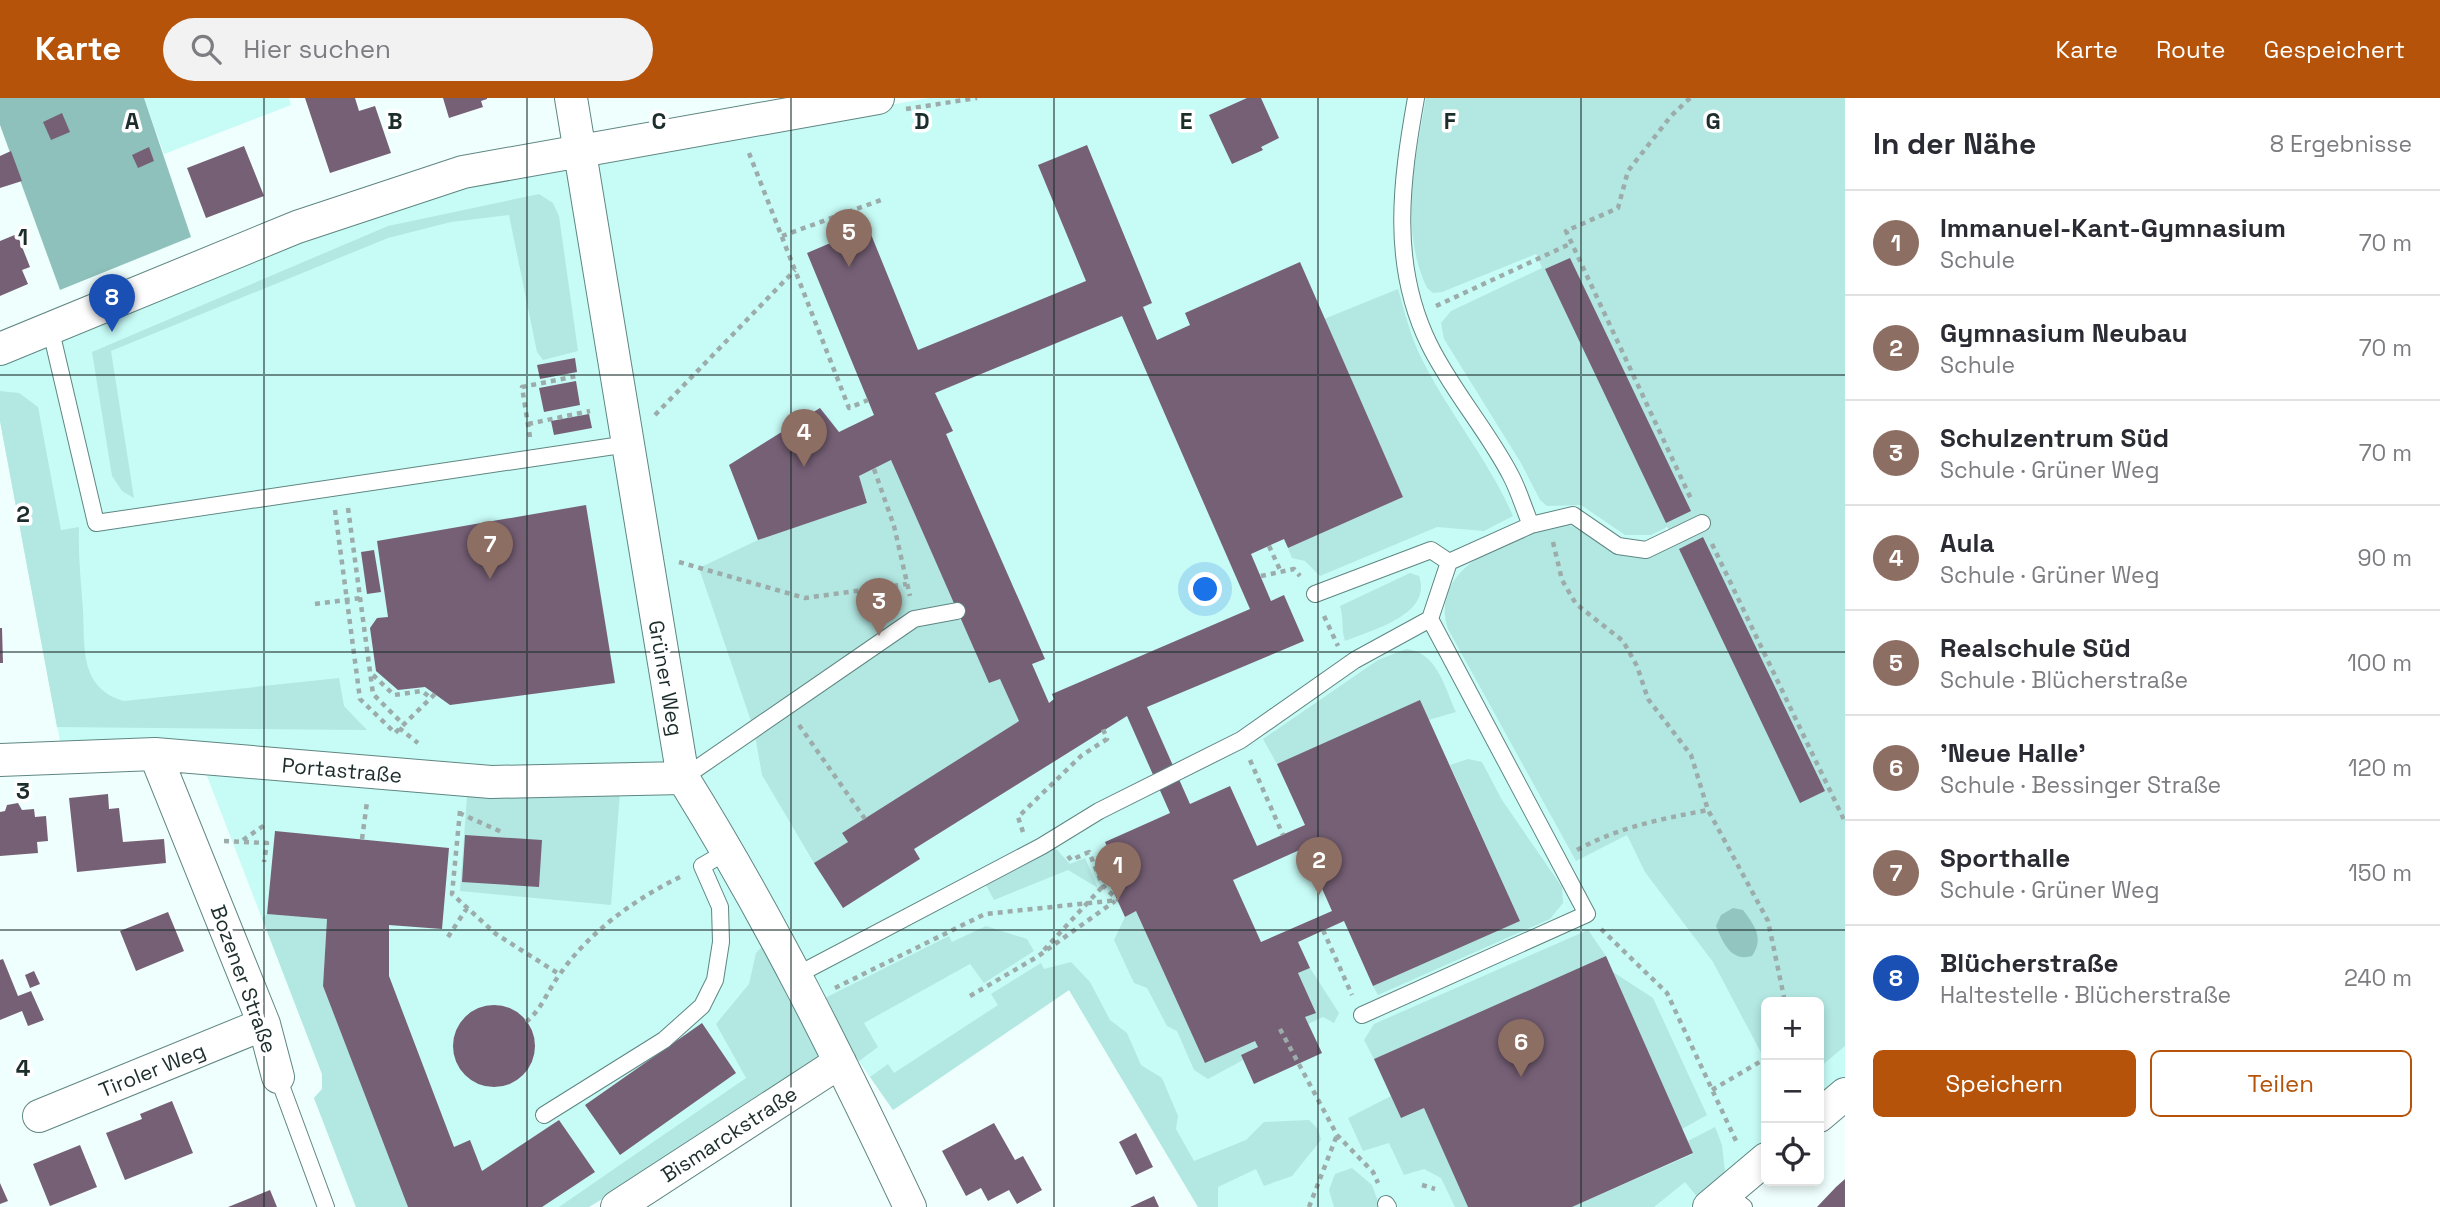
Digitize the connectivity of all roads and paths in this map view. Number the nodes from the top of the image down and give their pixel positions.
1 (571, 98) edge
2 (977, 98) edge
3 (1416, 98) edge
4 (1690, 98) edge
5 (890, 104) edge
6 (578, 149) junction
7 (747, 149) dead end
8 (881, 200) dead end
9 (782, 236) junction
10 (1572, 243) junction
11 (795, 270) junction
12 (1419, 314) junction
13 (50, 327) junction
14 (0, 349) edge
15 (577, 376) dead end
16 (868, 400) dead end
17 (590, 411) dead end
18 (528, 424) junction
19 (628, 444) junction
20 (534, 458) junction
21 (874, 469) dead end
22 (332, 488) junction
23 (349, 515) dead end
24 (1551, 520) junction
25 (1702, 523) junction
26 (1531, 525) junction
27 (1269, 545) dead end
28 (646, 553) junction
29 (1449, 562) junction
30 (1281, 572) dead end
31 (907, 584) junction
32 (1315, 594) dead end
33 (361, 598) junction
34 (348, 600) junction
35 (315, 604) dead end
36 (957, 611) dead end
37 (1324, 614) dead end
38 (914, 619) junction
39 (1430, 619) junction
40 (1337, 646) dead end
41 (372, 674) junction
42 (788, 709) junction
43 (401, 726) junction
44 (1103, 729) dead end
45 (1241, 740) junction
46 (421, 745) dead end
47 (155, 754) junction
48 (0, 760) edge
49 (683, 778) junction
50 (463, 779) junction
51 (1708, 810) junction
52 (459, 814) junction
53 (1018, 817) dead end
54 (865, 819) dead end
55 (365, 821) dead end
56 (1845, 822) edge
57 (265, 824) dead end
58 (504, 833) dead end
59 (1283, 835) dead end
60 (362, 839) dead end
61 (243, 841) junction
62 (192, 842) junction
63 (715, 858) junction
64 (1071, 860) dead end
65 (1558, 860) junction
66 (264, 862) dead end
67 (1103, 886) junction
68 (1118, 900) junction
69 (1088, 903) junction
70 (467, 908) junction
71 (1587, 914) junction
72 (1323, 930) dead end
73 (448, 937) dead end
74 (1037, 957) junction
75 (559, 974) junction
76 (797, 975) junction
77 (855, 978) dead end
78 (970, 996) dead end
79 (1784, 997) edge
80 (1362, 1015) joint
81 (526, 1022) dead end
82 (264, 1024) junction
83 (1280, 1029) dead end
84 (1763, 1060) edge
85 (840, 1062) junction
86 (278, 1077) joint
87 (1712, 1090) junction
88 (1845, 1094) edge
89 (1824, 1112) edge
90 (544, 1115) dead end
91 (39, 1116) dead end
92 (1337, 1135) junction
93 (1758, 1166) edge
94 (1422, 1185) dead end
95 (1435, 1189) dead end
96 (1726, 1202) edge
97 (1387, 1206) edge
98 (326, 1207) edge
99 (617, 1207) edge
100 (910, 1207) edge
101 (1309, 1207) edge

1 - 6 street, Grüner Weg
2 - 5 path
3 - 12 lane
4 - 10 path
5 - 6 street
6 - 13 street
6 - 19 street, Grüner Weg
7 - 9 path
8 - 9 path
9 - 11 path
10 - 12 path
10 - 25 path
11 - 16 path
11 - 19 path
12 - 26 lane
13 - 14 street
13 - 22 lane
15 - 18 path
17 - 18 path
18 - 20 path
19 - 20 lane
19 - 28 street, Grüner Weg
20 - 22 lane
21 - 31 path
22 - 34 path
23 - 33 path
24 - 25 lane
24 - 26 lane
24 - 51 path
25 - 56 path
26 - 29 lane
27 - 30 path
28 - 31 path
28 - 49 street, Grüner Weg
29 - 32 lane
29 - 39 lane
31 - 38 path
33 - 34 path
33 - 41 path
34 - 35 path
34 - 43 path
36 - 38 lane
37 - 40 path
38 - 42 lane
39 - 45 lane
39 - 65 lane
41 - 43 path
41 - 43 path
42 - 49 lane
42 - 54 path
43 - 46 path
44 - 53 path
45 - 59 path
45 - 76 lane
47 - 48 street, Portastraße
47 - 50 street, Portastraße
47 - 62 street, Bozener Straße
49 - 50 street, Portastraße
49 - 63 street, Grüner Weg
50 - 52 path
51 - 65 path
51 - 79 path
52 - 58 path
52 - 70 path
55 - 60 path
57 - 61 path
61 - 62 path
61 - 66 path
62 - 82 street, Bozener Straße
63 - 75 path
63 - 76 street, Grüner Weg
63 - 90 lane
64 - 67 path
65 - 71 lane
67 - 68 path
67 - 69 path
68 - 69 path
68 - 74 path
69 - 74 path
69 - 77 path
70 - 73 path
70 - 75 path
71 - 80 lane
71 - 87 path
72 - 80 path
74 - 78 path
75 - 81 path
76 - 85 street, Grüner Weg
82 - 86 street, Bozener Straße
82 - 91 street, Tiroler Weg
83 - 92 path
84 - 87 path
85 - 99 street, Bismarckstraße
85 - 100 street, Grüner Weg
86 - 98 lane, Bozener Straße
87 - 93 path
88 - 89 street
92 - 97 path
92 - 101 path
93 - 96 street
94 - 95 path

